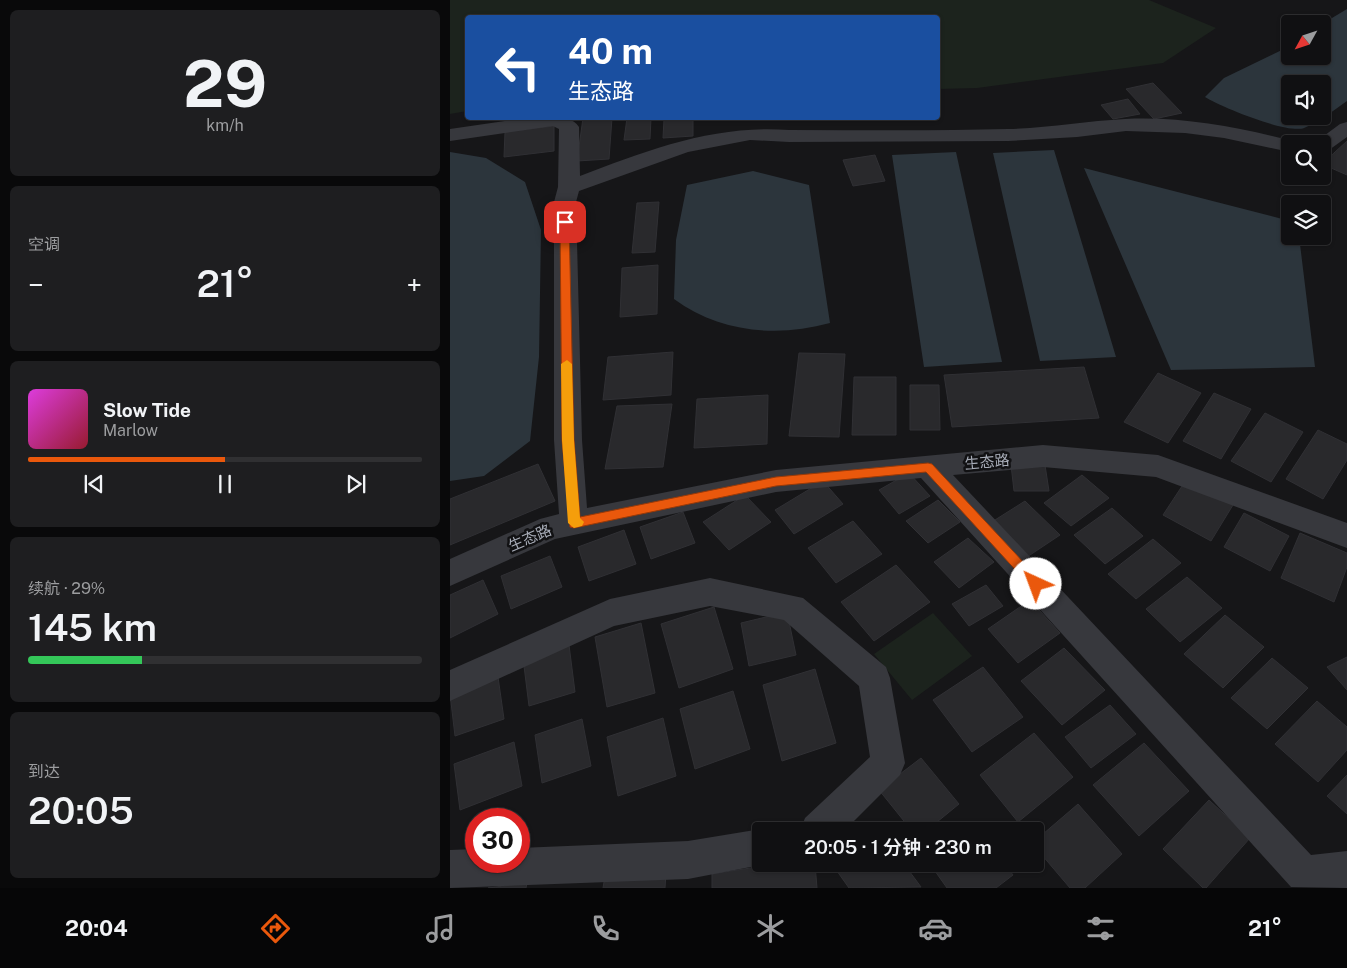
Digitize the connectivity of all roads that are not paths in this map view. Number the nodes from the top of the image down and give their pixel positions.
1 (549, 120) edge
2 (558, 120) edge
3 (1347, 128) edge
4 (450, 135) edge
5 (1331, 140) edge
6 (1281, 144) edge
7 (568, 187) junction
8 (928, 467) junction
9 (574, 523) junction
10 (1347, 536) edge
11 (450, 573) edge
12 (450, 686) edge
13 (827, 822) edge
14 (752, 849) edge
15 (450, 869) edge
16 (1347, 870) edge

1 - 4 street
2 - 7 street
3 - 5 street
6 - 7 street
7 - 9 street
8 - 9 street, 生态路
8 - 10 street, 生态路
8 - 16 street
9 - 11 street, 生态路
12 - 13 street
14 - 15 street

